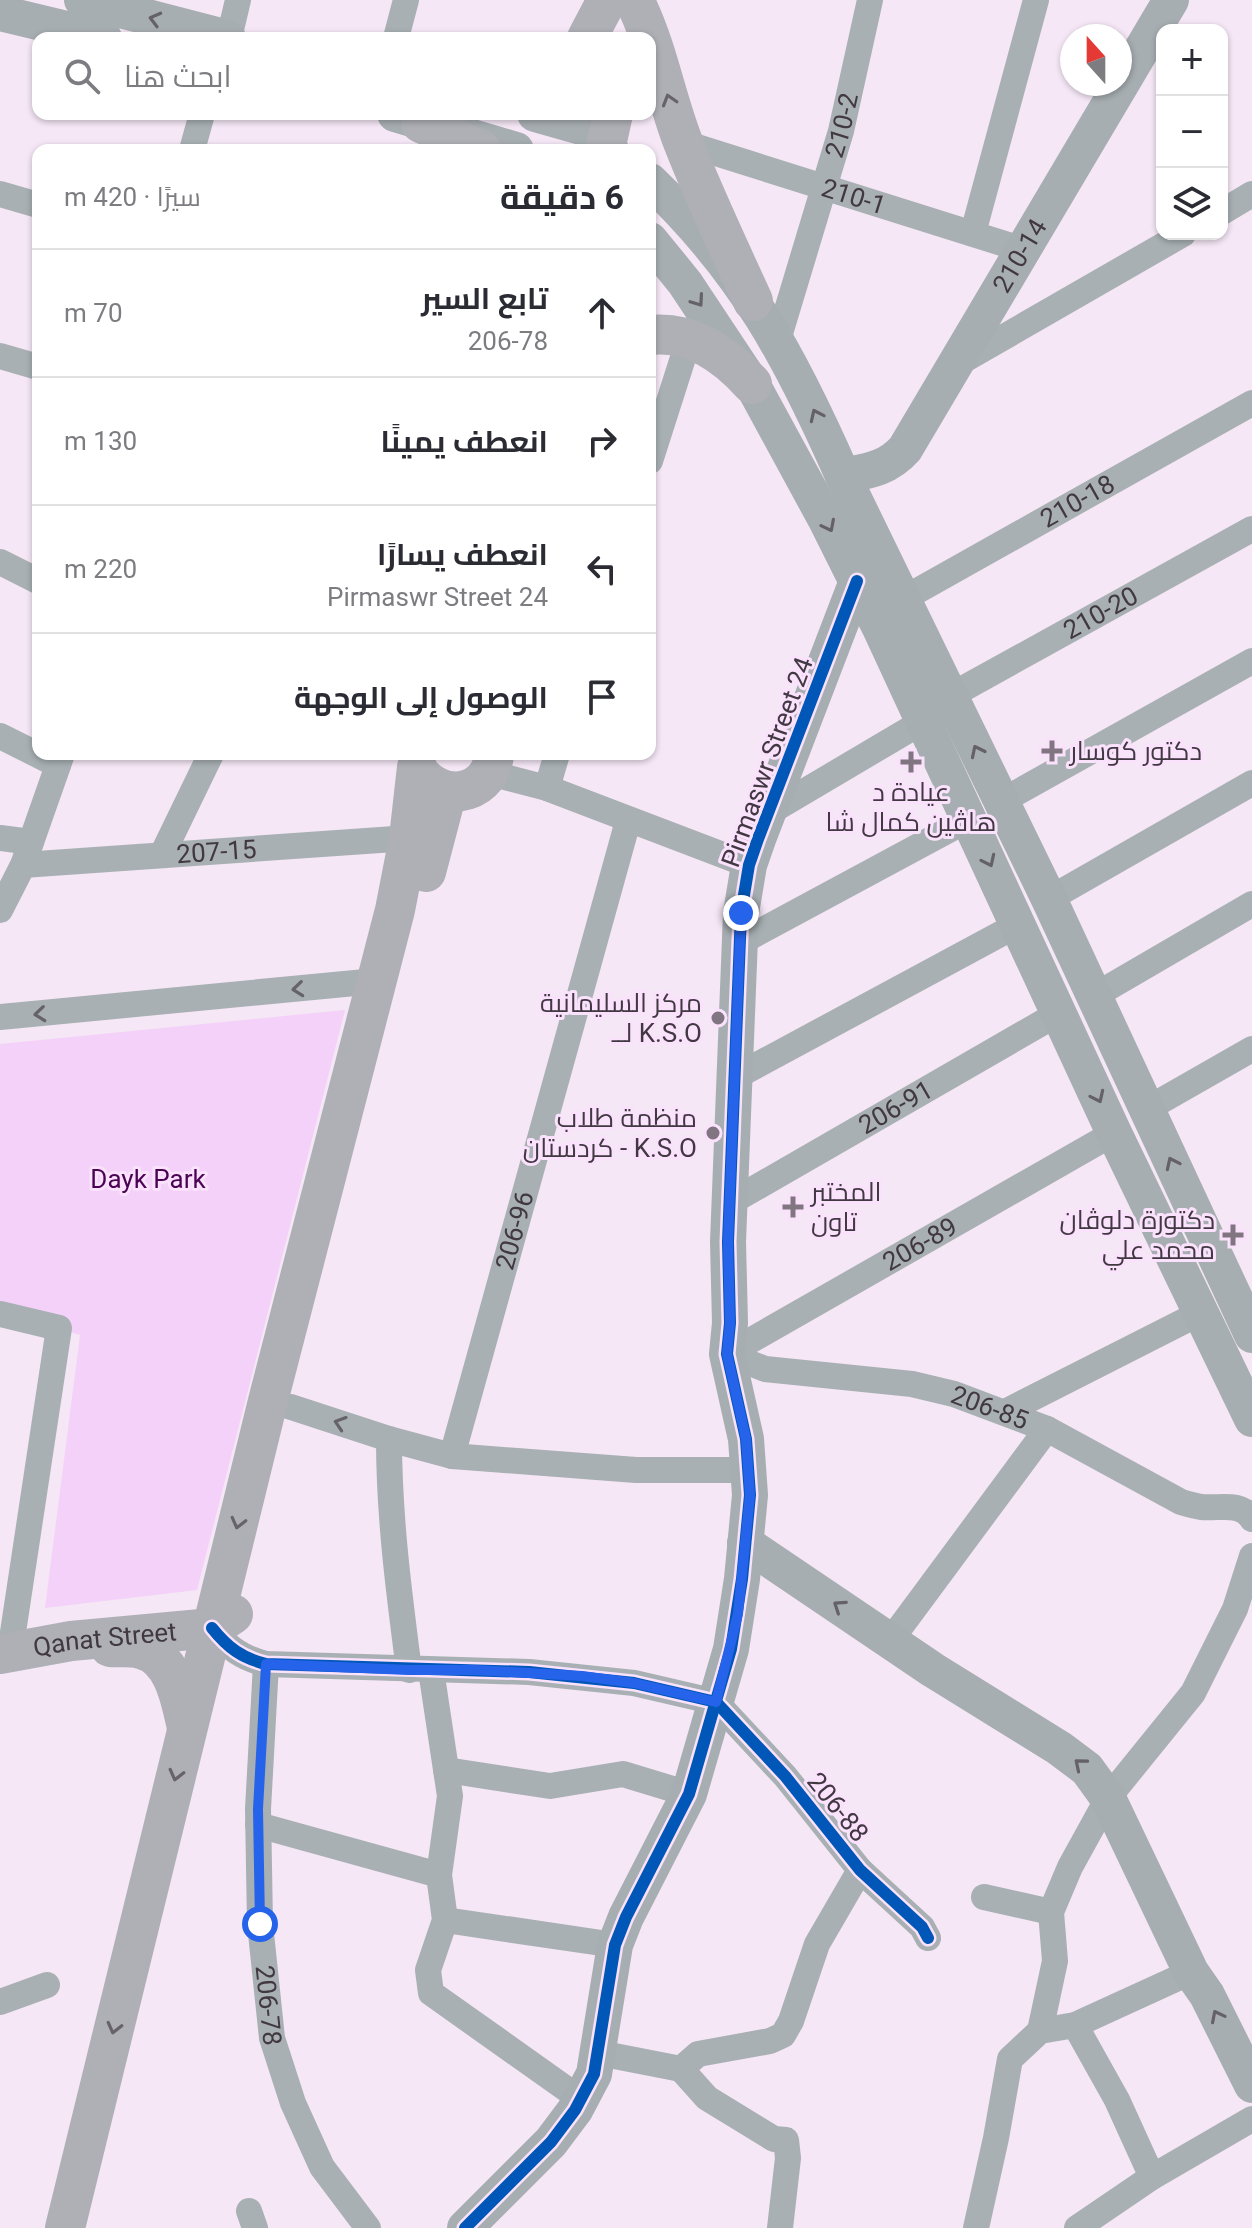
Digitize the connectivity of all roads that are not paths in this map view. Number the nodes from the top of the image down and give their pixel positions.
1 (82, 0) edge
2 (238, 0) edge
3 (406, 0) edge
4 (870, 0) edge
5 (1036, 0) edge
6 (1171, 0) edge
7 (627, 9) edge
8 (0, 13) edge
9 (79, 32) edge
10 (205, 32) edge
11 (230, 32) edge
12 (398, 32) edge
13 (595, 32) edge
14 (615, 32) edge
15 (646, 32) edge
16 (656, 51) edge
17 (200, 120) edge
18 (413, 120) edge
19 (415, 120) edge
20 (554, 120) edge
21 (603, 136) edge
22 (684, 143) junction
23 (194, 144) edge
24 (467, 144) edge
25 (496, 144) edge
26 (656, 187) edge
27 (825, 187) junction
28 (0, 194) edge
29 (1252, 194) edge
30 (32, 203) edge
31 (1228, 208) edge
32 (973, 233) junction
33 (1173, 240) edge
34 (656, 247) edge
35 (1024, 250) junction
36 (753, 301) junction
37 (669, 337) edge
38 (778, 340) junction
39 (0, 356) edge
40 (32, 365) edge
41 (954, 365) junction
42 (752, 384) junction
43 (1252, 403) edge
44 (656, 422) edge
45 (843, 476) junction
46 (1252, 529) edge
47 (0, 562) edge
48 (32, 578) edge
49 (857, 581) junction
50 (903, 599) junction
51 (1252, 661) edge
52 (950, 696) junction
53 (922, 722) junction
54 (0, 736) edge
55 (32, 749) edge
56 (60, 760) edge
57 (208, 760) edge
58 (416, 760) edge
59 (555, 760) edge
60 (492, 764) edge
61 (1252, 783) edge
62 (547, 788) junction
63 (447, 792) junction
64 (1002, 801) junction
65 (768, 813) junction
66 (969, 819) junction
67 (628, 821) junction
68 (0, 838) edge
69 (409, 838) junction
70 (27, 853) junction
71 (162, 855) junction
72 (749, 865) junction
73 (1049, 899) junction
74 (1252, 904) edge
75 (0, 910) edge
76 (1019, 924) junction
77 (739, 943) junction
78 (376, 981) junction
79 (1094, 996) junction
80 (1059, 1013) junction
81 (0, 1017) edge
82 (1252, 1049) edge
83 (735, 1077) junction
84 (1147, 1109) junction
85 (1114, 1133) junction
86 (731, 1202) junction
87 (1241, 1284) edge
88 (1202, 1312) junction
89 (0, 1314) edge
90 (1252, 1335) edge
91 (727, 1354) junction
92 (291, 1407) junction
93 (1005, 1412) junction
94 (1252, 1419) edge
95 (1047, 1429) junction
96 (389, 1439) junction
97 (452, 1456) junction
98 (749, 1470) junction
99 (1244, 1513) edge
100 (745, 1543) junction
101 (1252, 1556) edge
102 (212, 1628) junction
103 (71, 1641) junction
104 (890, 1641) junction
105 (5, 1653) edge
106 (266, 1664) junction
107 (420, 1670) junction
108 (716, 1702) junction
109 (187, 1728) junction
110 (446, 1770) junction
111 (689, 1794) junction
112 (1108, 1798) junction
113 (258, 1825) junction
114 (860, 1870) junction
115 (439, 1875) junction
116 (984, 1897) dead end
117 (1051, 1912) junction
118 (445, 1920) junction
119 (928, 1938) dead end
120 (615, 1945) junction
121 (1191, 1972) junction
122 (47, 1985) dead end
123 (0, 2002) edge
124 (1075, 2025) junction
125 (1040, 2031) junction
126 (599, 2053) junction
127 (681, 2069) junction
128 (1252, 2085) edge
129 (579, 2098) junction
130 (1252, 2119) edge
131 (1152, 2177) junction
132 (65, 2228) edge
133 (368, 2228) edge
134 (465, 2228) edge
135 (780, 2228) edge
136 (976, 2228) edge
137 (1077, 2228) edge

10 -> 1 street
2 - 11 street
3 - 12 street
4 - 27 street, 210-2
5 - 32 street
6 - 35 street, 210-14
7 - 13 main road
7 - 14 main road
15 -> 7 main road
8 - 9 street
22 -> 16 main road
17 - 23 street
18 - 24 main road
19 - 25 street
20 - 21 street
22 - 27 street, 210-1
22 - 36 main road
26 - 36 street
27 - 32 street, 210-1
27 - 38 street, 210-2
28 - 30 street
29 - 31 street
32 - 35 street, 210-1
33 - 41 street
34 -> 42 street
35 - 41 street, 210-14
36 - 38 street
37 - 42 main road
37 - 44 street
45 -> 38 street
39 - 40 street
41 - 45 street, 210-14
42 -> 49 street
43 - 50 street, 210-18
45 - 50 street
46 - 52 street, 210-20
47 - 48 street
49 - 53 street
49 - 65 street, Pirmaswr Street 24
50 - 52 street
51 - 64 street
64 -> 52 street
53 - 65 street
53 - 66 street
54 - 55 street
56 - 70 street
57 - 71 street
58 - 63 main road
58 - 69 main road
59 - 62 street
60 - 62 street
60 - 63 main road
61 - 73 street
62 - 67 street
63 - 92 main road
64 - 73 street
65 - 72 street, Pirmaswr Street 24
66 -> 76 street
66 - 77 street
67 - 72 street
67 - 97 street, 206-96
68 - 70 street, 207-15
69 - 71 street, 207-15
69 - 78 main road
70 - 71 street, 207-15
70 - 75 street
72 - 77 street, Pirmaswr Street 24
73 - 79 street
74 - 79 street
76 - 80 street
76 - 83 street
77 - 83 street, Pirmaswr Street 24
78 -> 81 street
78 -> 102 main road
79 - 84 street
80 -> 85 street
80 - 86 street, 206-91
82 - 84 street
83 - 86 street, Pirmaswr Street 24
87 -> 84 street
85 - 88 street
85 - 91 street, 206-89
86 - 91 street, Pirmaswr Street 24
87 - 90 street
88 - 93 street
88 - 94 street
89 - 105 street
91 - 93 street, 206-85
91 - 98 street, Pirmaswr Street 24
96 -> 92 street
92 - 102 main road
93 - 95 street, 206-85
95 - 99 street, 206-85
95 - 104 street
96 - 97 street
96 - 107 street
97 - 98 street
98 - 100 street, Pirmaswr Street 24
104 -> 100 street
100 - 108 street, Pirmaswr Street 24
101 - 112 street
102 - 103 main road, Qanat Street
102 - 106 street
102 - 109 main road
103 - 105 main road, Qanat Street
103 - 109 main road
112 -> 104 street
106 - 107 street
106 - 113 street, 206-78
107 - 108 street
107 - 110 street
108 - 111 street, Pirmaswr Street 24
108 - 114 street, 206-88
109 -> 132 main road
110 - 111 street
110 - 115 street
111 - 120 street, Pirmaswr Street 24
112 - 117 street
112 - 121 street
113 - 115 street
113 - 133 street, 206-78
114 - 119 street, 206-88
114 - 127 street
115 - 118 street
116 - 117 street
117 - 125 street
118 - 120 street
118 - 129 street
120 - 126 street, Pirmaswr Street 24
121 - 124 street
128 -> 121 street
122 - 123 street
124 - 125 street
124 - 131 street
125 - 136 street
126 - 127 street
126 - 129 street, Pirmaswr Street 24
127 - 135 street
129 - 134 street, Pirmaswr Street 24
130 - 131 street
131 - 137 street

